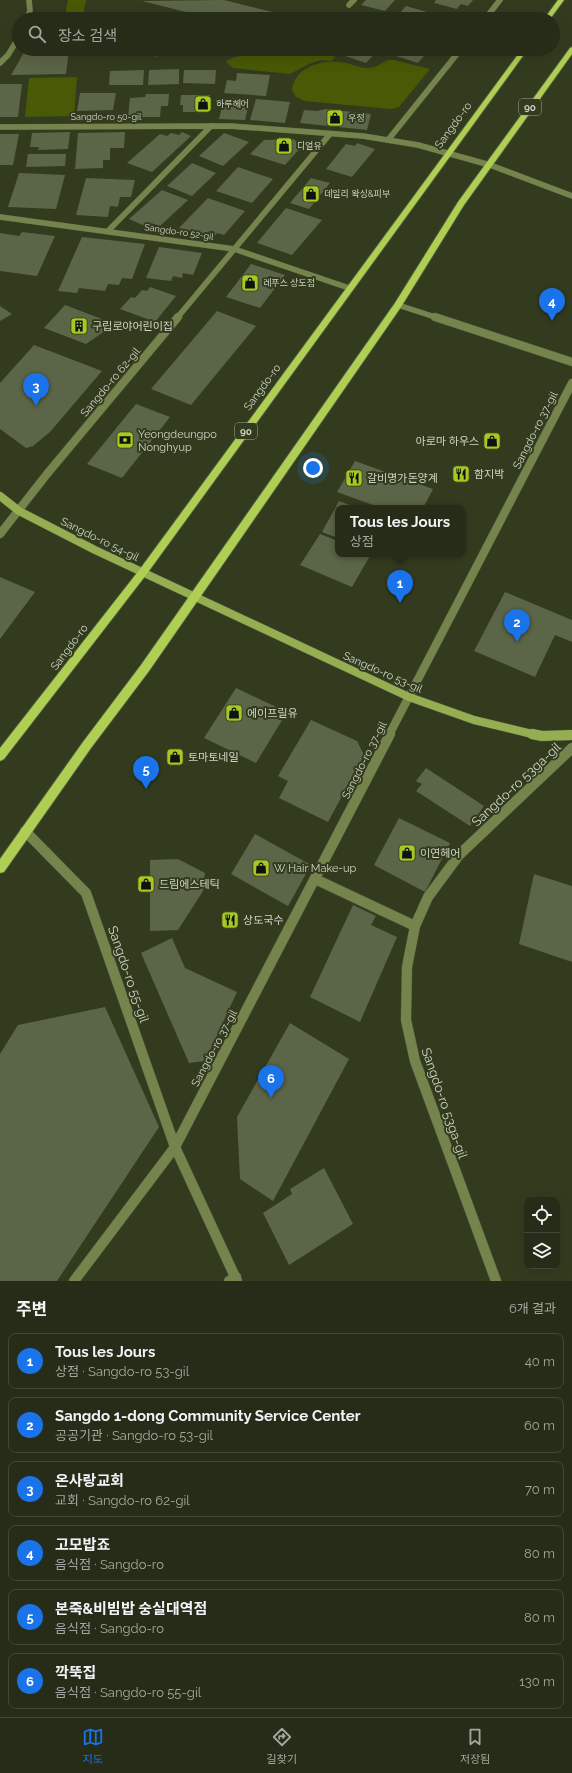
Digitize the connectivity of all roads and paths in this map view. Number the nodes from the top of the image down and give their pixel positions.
1 (29, 0) edge
2 (354, 0) edge
3 (498, 0) edge
4 (561, 0) edge
5 (349, 5) dead end
6 (30, 12) edge
7 (490, 12) edge
8 (552, 12) edge
9 (12, 48) edge
10 (572, 49) edge
11 (455, 56) edge
12 (520, 56) edge
13 (0, 63) edge
14 (211, 126) junction
15 (0, 127) edge
16 (330, 134) junction
17 (388, 140) junction
18 (448, 153) junction
19 (490, 165) junction
20 (572, 196) edge
21 (0, 217) edge
22 (108, 231) junction
23 (234, 249) junction
24 (349, 288) junction
25 (398, 305) junction
26 (572, 362) edge
27 (572, 384) edge
28 (0, 496) edge
29 (19, 511) junction
30 (0, 534) edge
31 (143, 572) junction
32 (194, 597) junction
33 (409, 697) junction
34 (572, 735) edge
35 (572, 748) edge
36 (0, 756) edge
37 (25, 831) junction
38 (0, 868) edge
39 (314, 879) junction
40 (415, 926) junction
41 (175, 1147) junction
42 (234, 1280) edge
43 (74, 1281) edge
44 (496, 1281) edge

1 - 6 street
2 - 5 street
3 - 7 street
4 - 8 main road
9 - 13 street
10 - 19 main road, 90
11 - 17 street
12 - 18 main road, Sangdo-ro / 90
14 - 15 street, Sangdo-ro 50-gil
14 - 16 street, Sangdo-ro 50-gil
14 - 22 street
16 - 17 street, Sangdo-ro 50-gil
16 - 23 street, Sangdo-ro 62-gil
17 - 18 street, Sangdo-ro 50-gil
18 - 19 street, Sangdo-ro 50-gil
18 - 24 main road, Sangdo-ro / 90
19 - 20 street, Sangdo-ro 50-gil
19 - 25 main road, 90
21 - 22 street, Sangdo-ro 52-gil
22 - 23 street, Sangdo-ro 52-gil
23 - 24 street, Sangdo-ro 52-gil
23 - 29 street, Sangdo-ro 62-gil
24 - 31 main road, Sangdo-ro / 90
25 - 26 street
25 - 32 main road, 90
27 - 33 street, Sangdo-ro 37-gil
28 - 29 street, Sangdo-ro 54-gil
29 - 30 street, Sangdo-ro 62-gil
29 - 31 street, Sangdo-ro 54-gil
31 - 32 street, Sangdo-ro 54-gil
31 - 36 main road, Sangdo-ro / 90
32 - 33 street, Sangdo-ro 53-gil
32 - 37 main road, 90
33 - 34 street, Sangdo-ro 53-gil
33 - 39 street, Sangdo-ro 37-gil
35 - 40 street, Sangdo-ro 53ga-gil
37 - 38 main road
37 - 41 street, Sangdo-ro 55-gil
39 - 40 street
39 - 41 street, Sangdo-ro 37-gil
40 - 44 street, Sangdo-ro 53ga-gil
41 - 42 street, Sangdo-ro 55-gil
41 - 43 street

